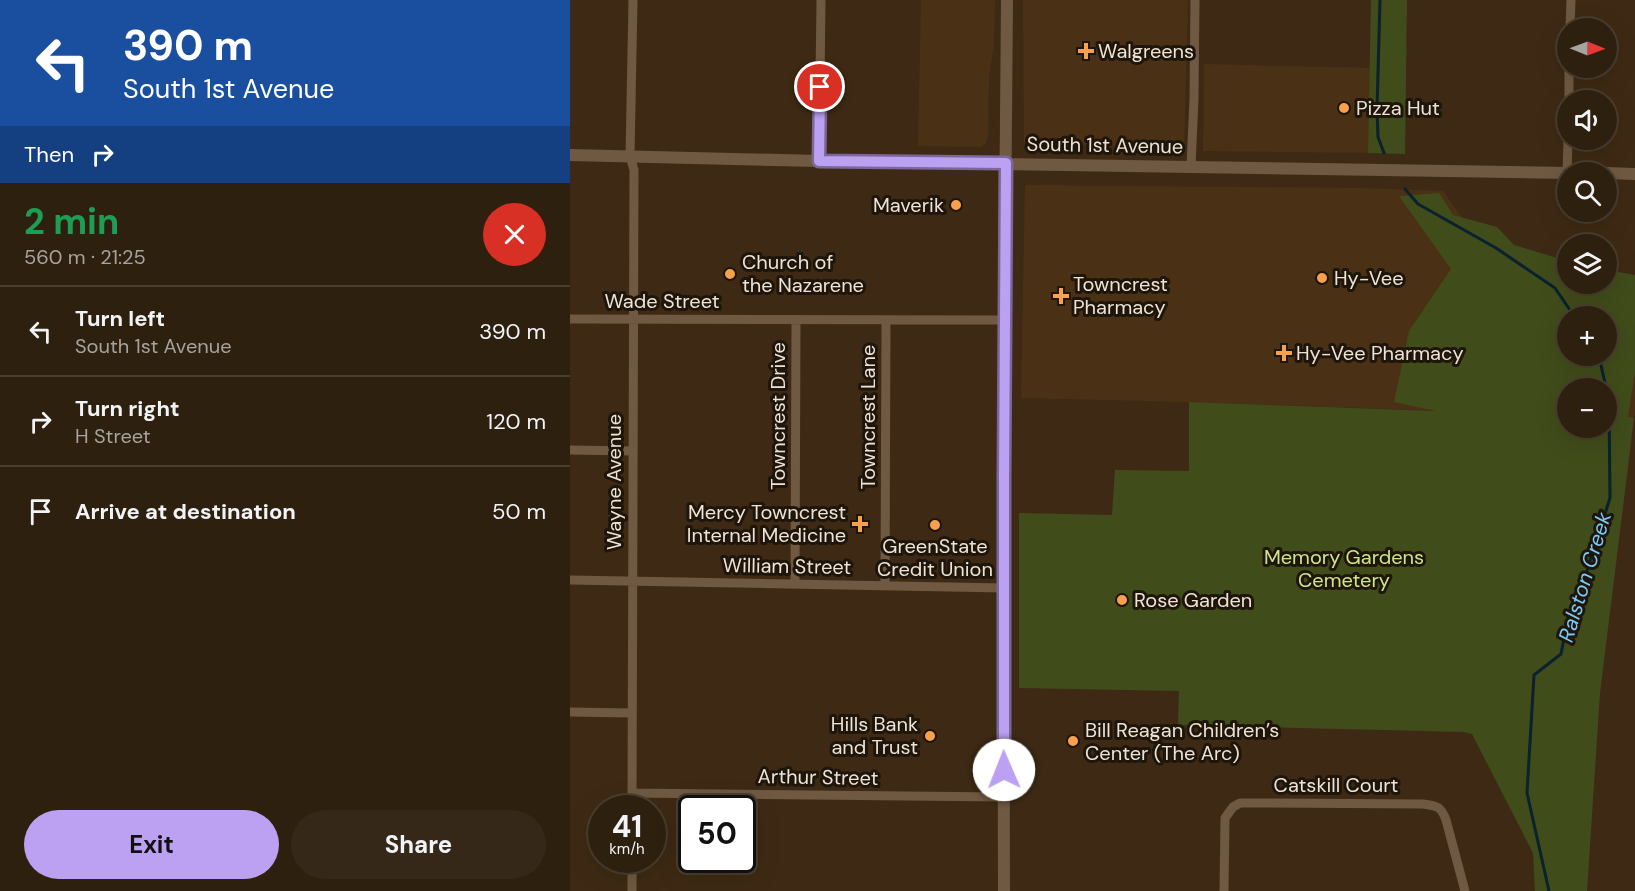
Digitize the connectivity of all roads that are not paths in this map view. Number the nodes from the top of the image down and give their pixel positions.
1 (633, 0) edge
2 (821, 0) edge
3 (1007, 0) edge
4 (1195, 0) edge
5 (1571, 0) edge
6 (1570, 18) edge
7 (570, 155) edge
8 (630, 156) junction
9 (819, 161) junction
10 (1006, 163) junction
11 (1191, 166) junction
12 (1557, 172) edge
13 (1617, 173) edge
14 (1635, 174) edge
15 (570, 319) edge
16 (632, 320) junction
17 (796, 320) junction
18 (886, 320) junction
19 (1005, 320) junction
20 (570, 450) edge
21 (632, 451) junction
22 (570, 580) edge
23 (632, 581) junction
24 (795, 584) junction
25 (885, 586) junction
26 (1004, 588) junction
27 (570, 712) edge
28 (632, 713) junction
29 (632, 793) joint
30 (1004, 797) junction
31 (632, 873) edge
32 (632, 891) edge
33 (1004, 891) edge
34 (1224, 891) edge
35 (1465, 891) edge

1 - 8 street, Wayne Avenue
2 - 9 street
3 - 10 main road
4 - 11 street
5 - 6 street
7 - 8 main road, South 1st Avenue
8 - 9 main road, South 1st Avenue
8 - 16 street, Wayne Avenue
9 - 10 main road, South 1st Avenue
10 - 11 main road, South 1st Avenue
10 - 19 main road
11 - 12 main road, South 1st Avenue
13 - 14 main road
15 - 16 street, Wade Street
16 - 17 street, Wade Street
16 - 21 street, Wayne Avenue
17 - 18 street, Wade Street
17 - 24 street, Towncrest Drive
18 - 19 street, Wade Street
18 - 25 street, Towncrest Lane
19 - 26 main road
20 - 21 street
21 - 23 street, Wayne Avenue
22 - 23 street, William Street
23 - 24 street, William Street
23 - 28 street, Wayne Avenue
24 - 25 street, William Street
25 - 26 street, William Street
26 - 30 main road
27 - 28 street
28 - 29 street, Wayne Avenue
29 - 30 street, Arthur Street
30 - 33 main road
31 - 32 street
34 - 35 street, Catskill Court

